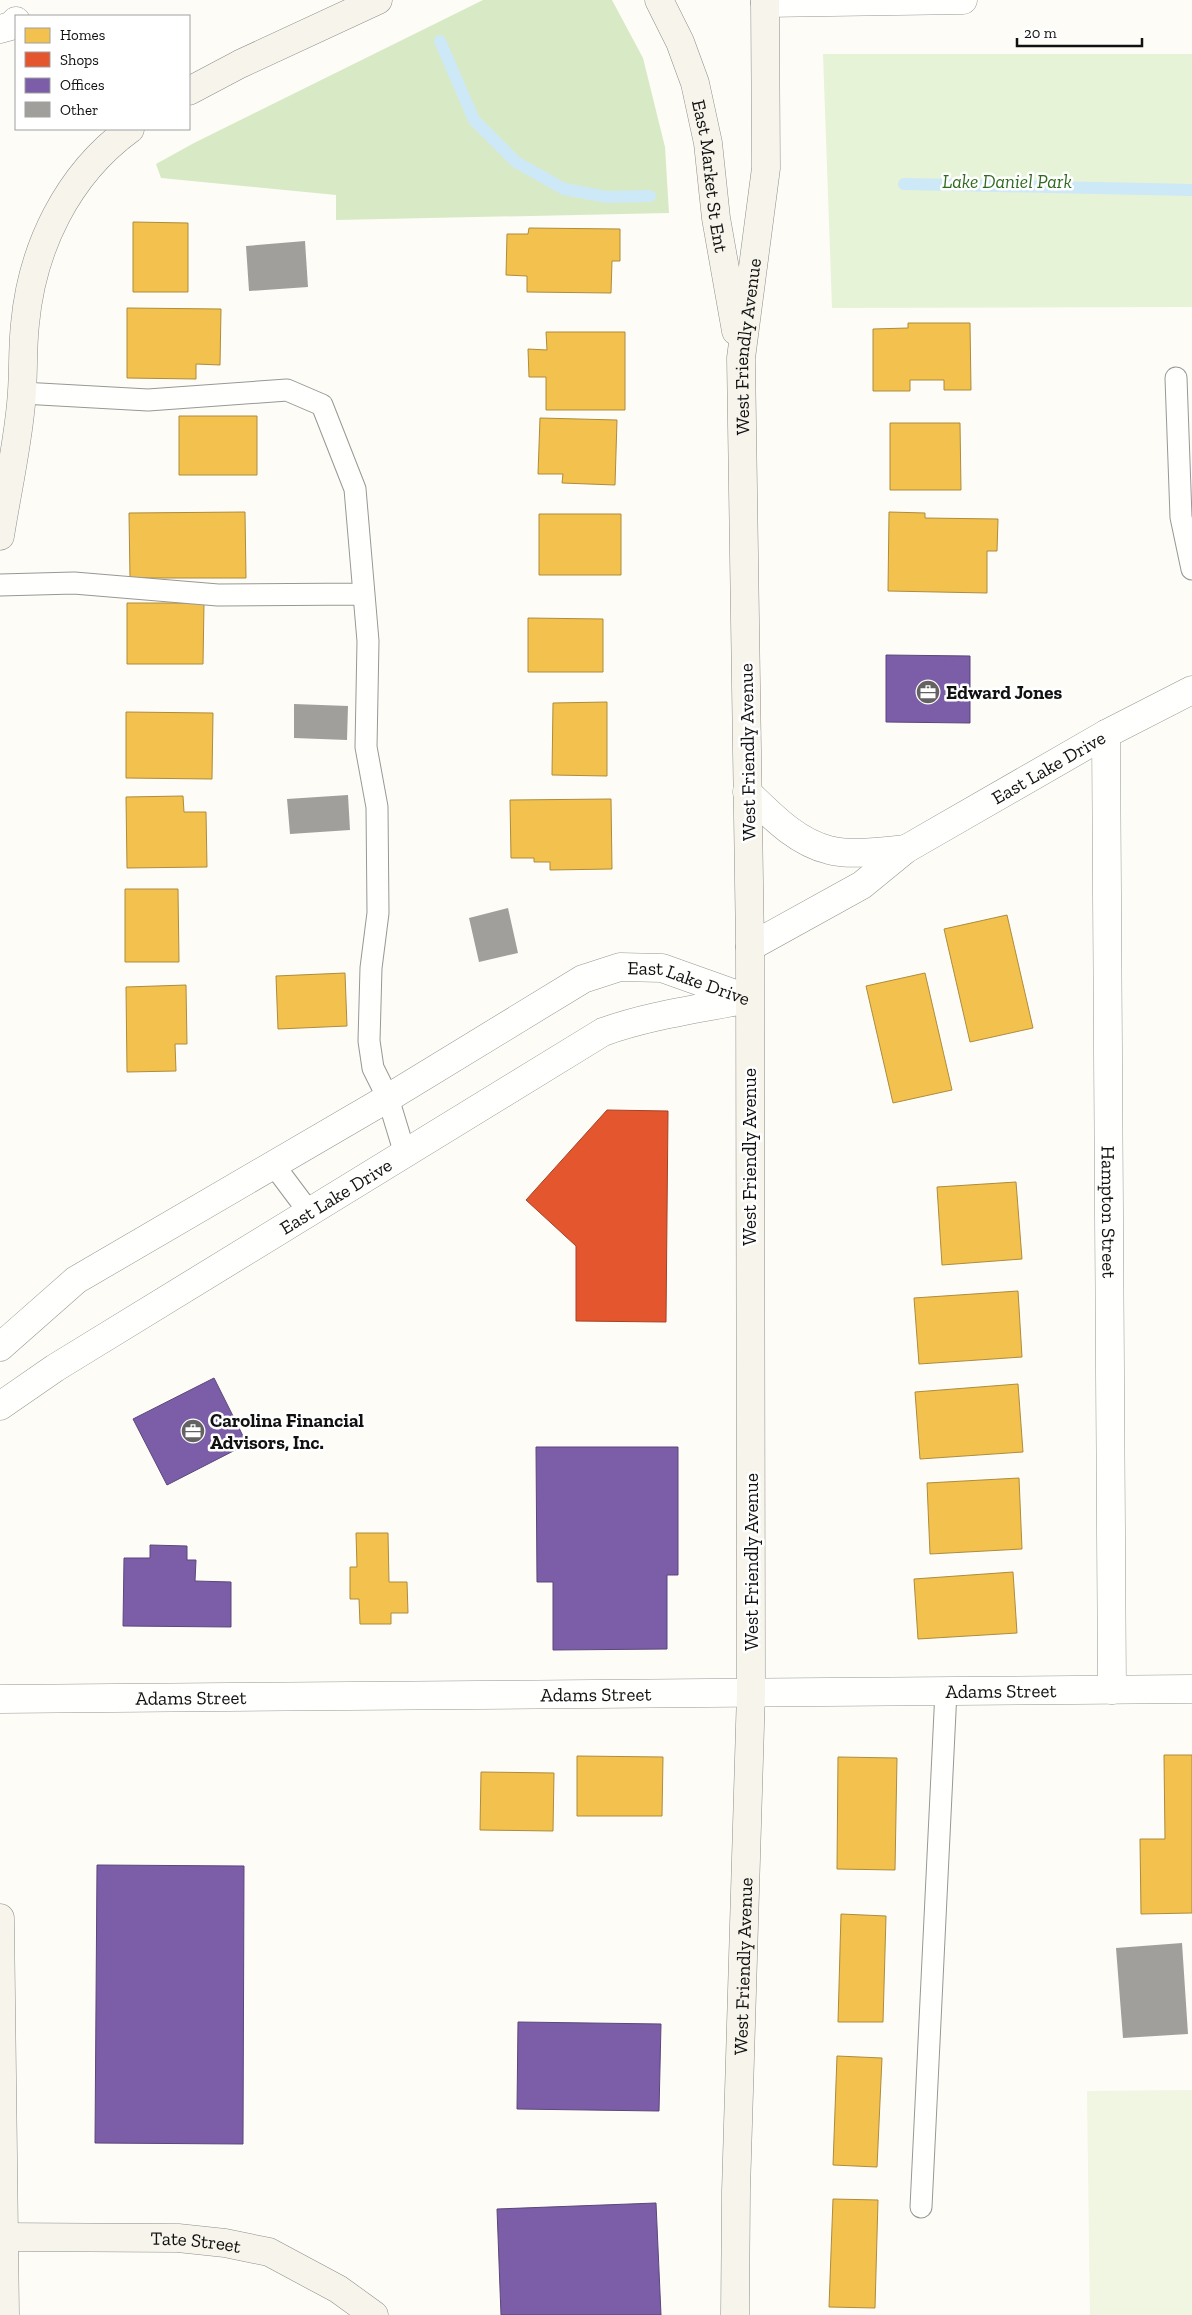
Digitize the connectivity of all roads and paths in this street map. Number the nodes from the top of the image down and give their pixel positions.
1 (24, 0) edge
2 (378, 0) edge
3 (659, 0) edge
4 (963, 0) edge
5 (765, 2) edge
6 (21, 15) edge
7 (15, 22) edge
8 (0, 29) edge
9 (190, 90) edge
10 (129, 130) edge
11 (741, 358) junction
12 (1176, 378) dead end
13 (22, 393) junction
14 (0, 536) edge
15 (1192, 569) edge
16 (0, 585) edge
17 (364, 594) junction
18 (1192, 690) edge
19 (1106, 734) junction
20 (747, 792) junction
21 (906, 849) junction
22 (750, 947) junction
23 (749, 999) junction
24 (388, 1098) junction
25 (405, 1154) junction
26 (273, 1164) junction
27 (309, 1212) junction
28 (0, 1347) edge
29 (0, 1406) edge
30 (1192, 1689) edge
31 (1112, 1690) junction
32 (946, 1691) junction
33 (751, 1692) junction
34 (0, 1699) edge
35 (0, 1918) edge
36 (0, 1962) edge
37 (1, 2016) edge
38 (921, 2207) dead end
39 (3, 2237) edge
40 (5, 2315) edge
41 (374, 2315) edge
42 (735, 2315) edge

1 - 6 street
2 - 9 main road
3 - 11 main road, East Market St Ent
4 - 5 street
5 - 11 main road, West Friendly Avenue
7 - 8 street
10 - 13 main road
11 - 20 main road, West Friendly Avenue
12 - 15 lane
13 - 14 main road
13 - 17 lane
16 - 17 lane
17 - 24 lane
18 - 19 street, East Lake Drive
19 - 21 street, East Lake Drive
19 - 31 street, Hampton Street
20 - 21 street, East Lake Drive
20 - 22 main road, West Friendly Avenue
21 - 22 street, East Lake Drive
22 - 23 main road, West Friendly Avenue
23 - 24 street, East Lake Drive
23 - 25 street, East Lake Drive
23 - 33 main road, West Friendly Avenue
24 - 25 lane
24 - 26 street, East Lake Drive
25 - 27 street, East Lake Drive
26 - 27 lane
26 - 28 street, East Lake Drive
27 - 29 street, East Lake Drive
30 - 31 street, Adams Street
31 - 32 street, Adams Street
32 - 33 street, Adams Street
32 - 38 lane
33 - 34 street, Adams Street
33 - 42 main road, West Friendly Avenue
35 - 36 main road
36 - 37 main road
37 - 39 main road
39 - 40 main road
39 - 41 main road, Tate Street

